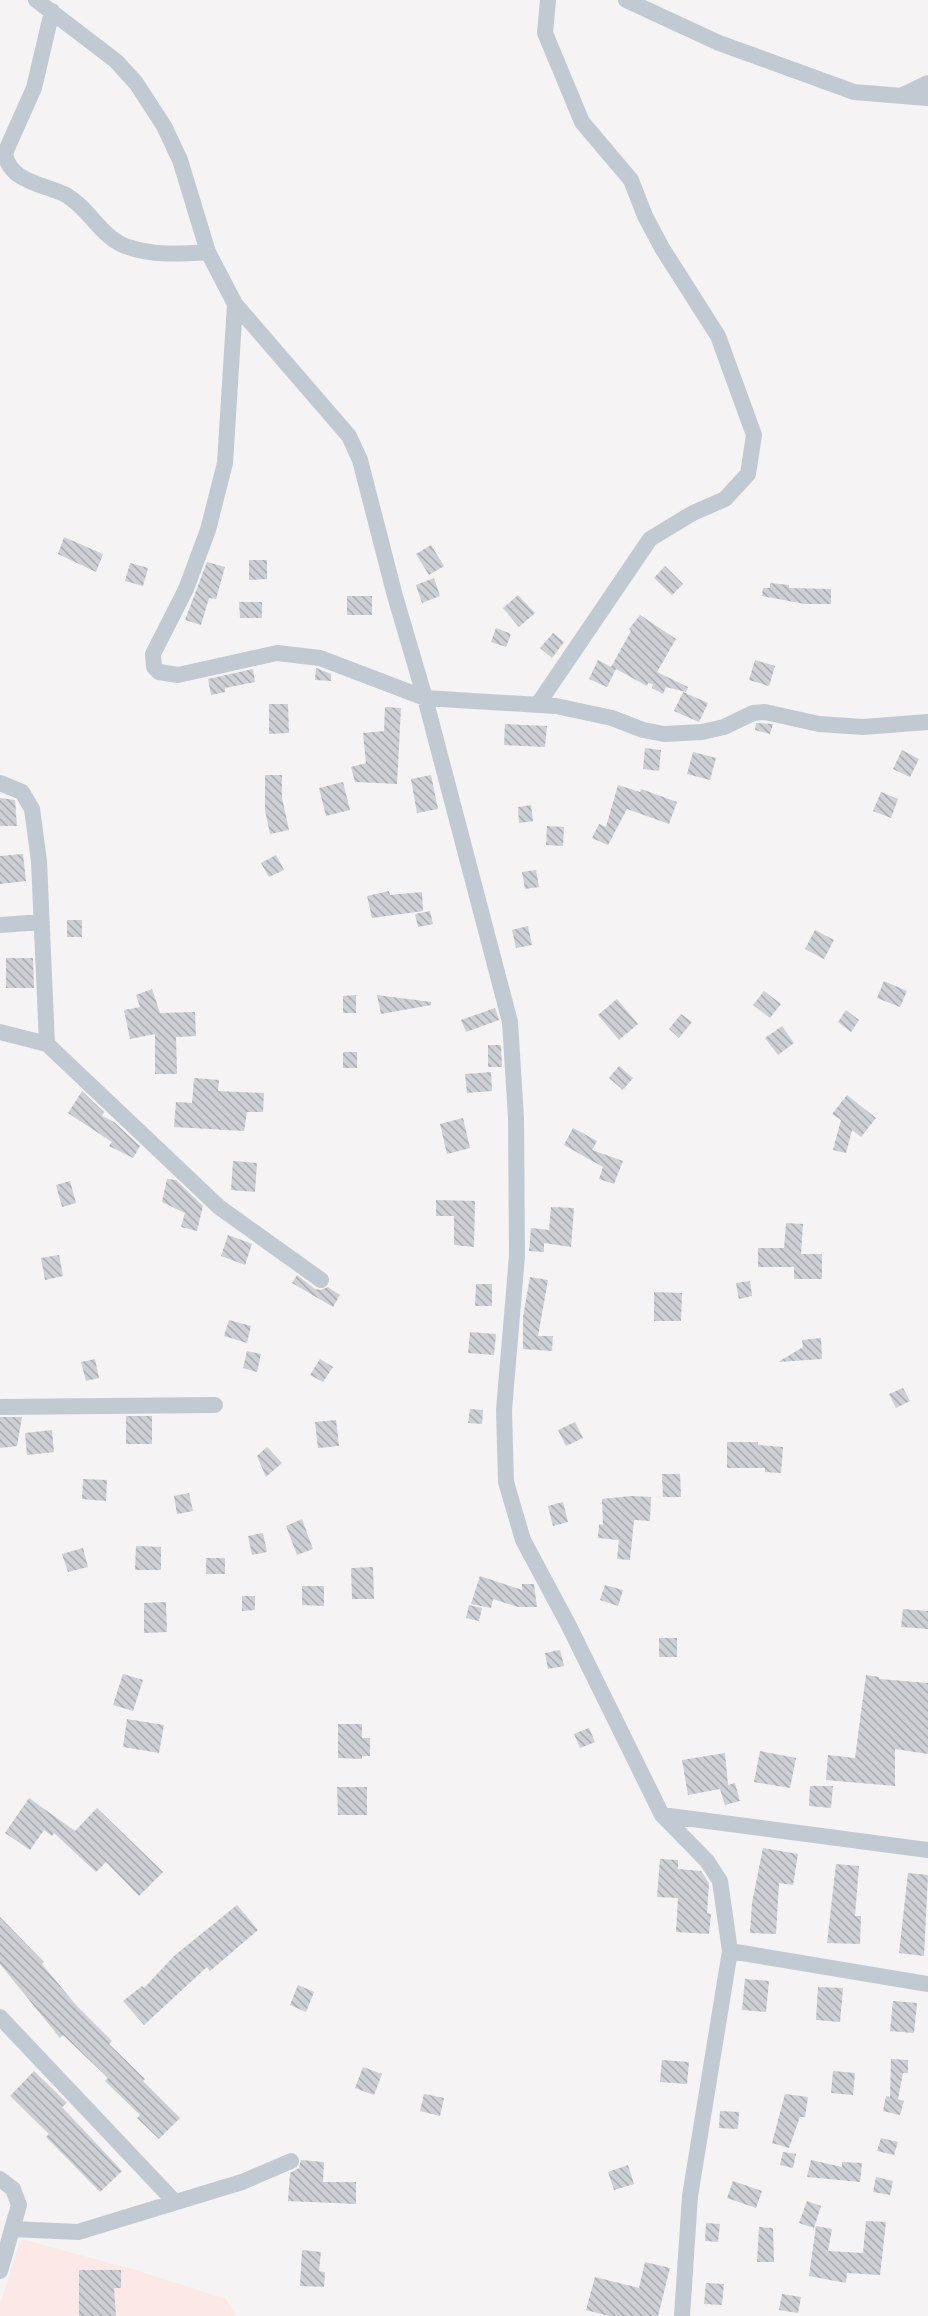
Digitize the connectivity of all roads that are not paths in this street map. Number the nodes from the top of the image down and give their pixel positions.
1 (36, 0) edge
2 (548, 0) edge
3 (626, 0) edge
4 (52, 11) junction
5 (928, 83) edge
6 (900, 97) junction
7 (928, 98) edge
8 (208, 252) junction
9 (235, 304) junction
10 (425, 698) junction
11 (538, 704) junction
12 (928, 722) edge
13 (0, 783) edge
14 (42, 922) junction
15 (0, 925) edge
16 (0, 1032) edge
17 (47, 1044) junction
18 (321, 1280) dead end
19 (215, 1405) dead end
20 (0, 1407) edge
21 (662, 1815) junction
22 (928, 1850) edge
23 (730, 1951) junction
24 (928, 1984) edge
25 (0, 2017) edge
26 (291, 2161) dead end
27 (0, 2179) edge
28 (174, 2201) junction
29 (12, 2229) junction
30 (0, 2271) edge
31 (682, 2316) edge

1 - 4 street
2 - 11 street
3 - 6 street
4 - 8 street
4 - 8 street
5 - 6 street
6 - 7 street
8 - 9 street
9 - 10 street
9 - 10 street
10 - 11 street
10 - 21 street
11 - 12 street
13 - 14 street
14 - 15 street
14 - 17 street
16 - 17 street
17 - 18 street
19 - 20 street
21 - 22 street
21 - 23 street
23 - 24 street
23 - 31 street
25 - 28 street
26 - 28 street
27 - 29 street
28 - 29 street
29 - 30 street

